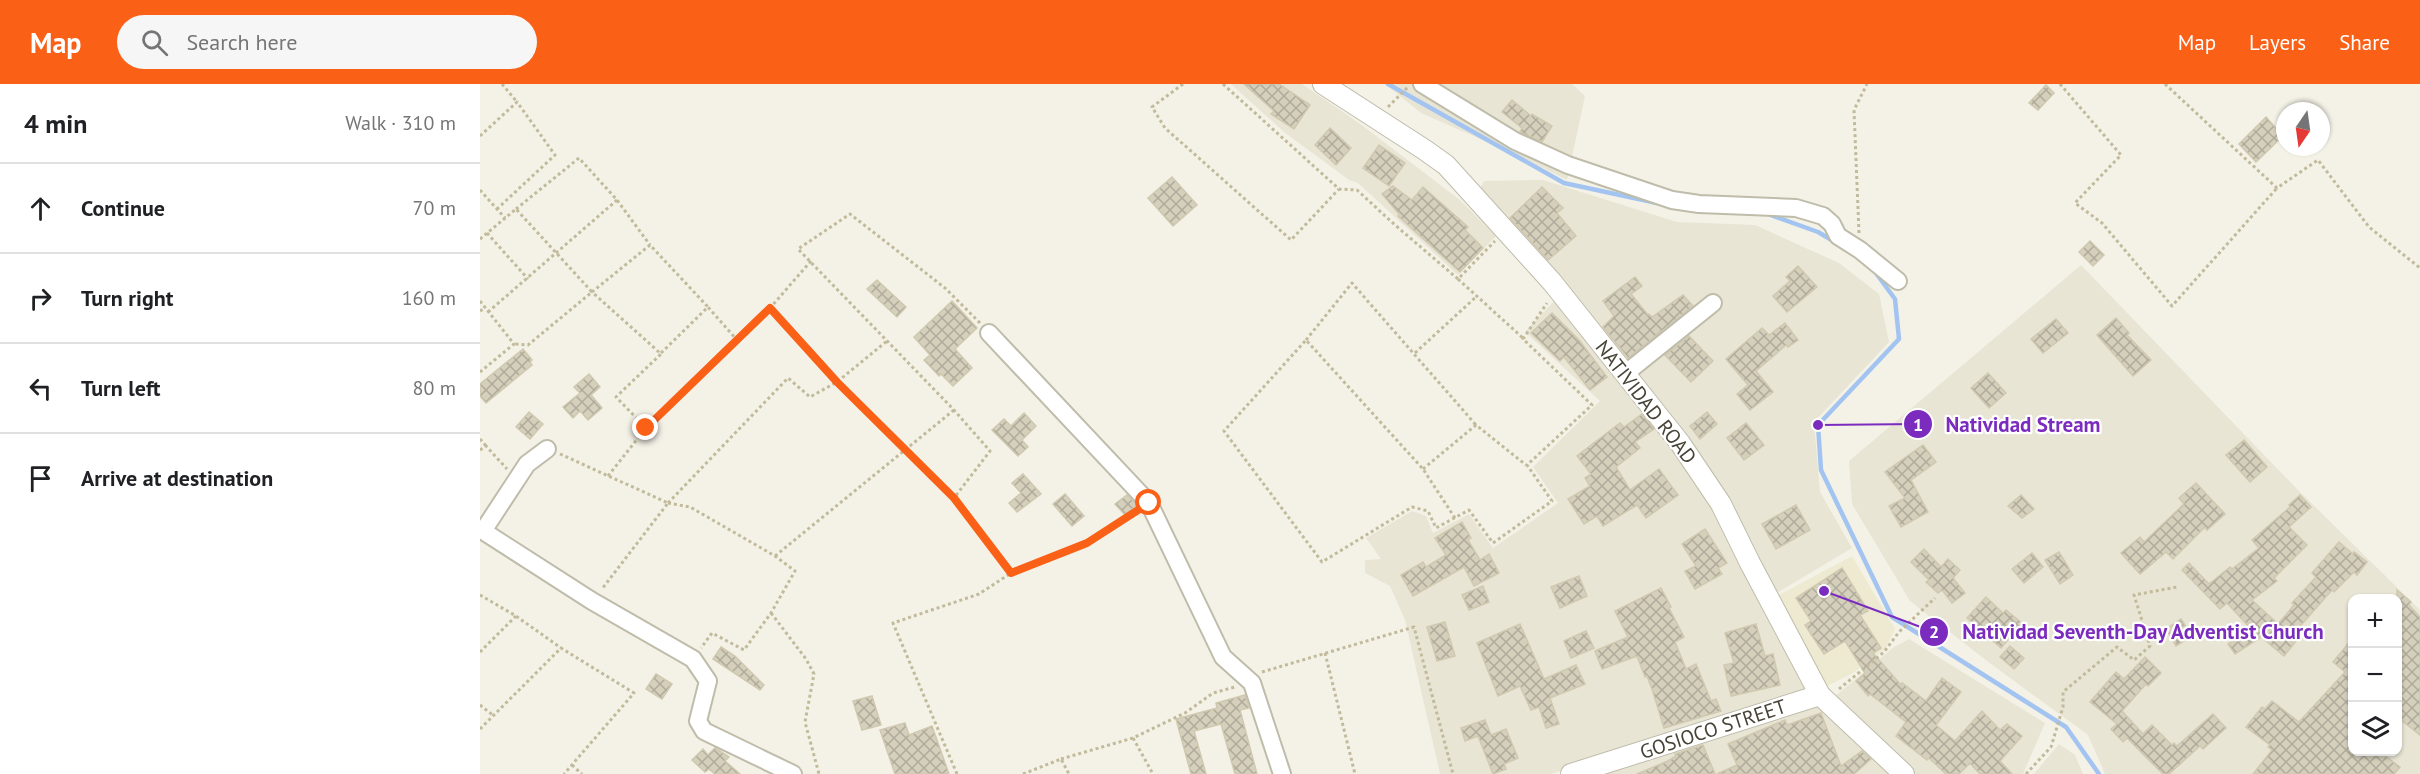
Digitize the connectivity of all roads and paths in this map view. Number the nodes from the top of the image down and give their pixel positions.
1 (502, 84) edge
2 (1183, 84) edge
3 (1223, 84) edge
4 (1323, 84) edge
5 (1422, 84) edge
6 (1867, 84) edge
7 (2061, 84) edge
8 (2165, 84) edge
9 (1410, 85) edge
10 (517, 102) junction
11 (1387, 109) dead end
12 (480, 136) edge
13 (2277, 188) junction
14 (1339, 189) junction
15 (480, 190) edge
16 (617, 200) junction
17 (497, 209) junction
18 (516, 209) junction
19 (505, 218) junction
20 (487, 233) junction
21 (480, 239) edge
22 (1495, 241) dead end
23 (650, 245) junction
24 (1860, 250) junction
25 (558, 254) junction
26 (811, 261) junction
27 (2420, 268) edge
28 (528, 279) junction
29 (1458, 279) junction
30 (1898, 281) dead end
31 (592, 292) junction
32 (1540, 294) dead end
33 (1477, 296) junction
34 (480, 301) edge
35 (1713, 303) dead end
36 (708, 307) junction
37 (485, 308) junction
38 (770, 308) junction
39 (480, 311) edge
40 (489, 312) junction
41 (989, 333) joint
42 (737, 340) junction
43 (1306, 340) junction
44 (1525, 340) junction
45 (887, 341) junction
46 (514, 344) junction
47 (1415, 353) junction
48 (661, 354) junction
49 (480, 372) edge
50 (1626, 374) junction
51 (837, 382) junction
52 (954, 410) junction
53 (1476, 425) junction
54 (646, 428) junction
55 (480, 439) edge
56 (486, 446) junction
57 (547, 448) joint
58 (480, 450) edge
59 (905, 451) junction
60 (1527, 465) junction
61 (1423, 469) junction
62 (608, 476) junction
63 (516, 479) junction
64 (954, 498) junction
65 (668, 503) junction
66 (1149, 503) junction
67 (1455, 518) junction
68 (481, 533) edge
69 (775, 556) junction
70 (1011, 573) junction
71 (2177, 587) dead end
72 (480, 595) edge
73 (1935, 598) dead end
74 (592, 601) junction
75 (771, 613) junction
76 (516, 616) junction
77 (561, 648) junction
78 (480, 652) edge
79 (1324, 653) junction
80 (693, 659) junction
81 (1249, 680) junction
82 (1823, 698) junction
83 (480, 705) edge
84 (494, 716) junction
85 (480, 729) edge
86 (1132, 738) junction
87 (1061, 759) junction
88 (572, 765) junction
89 (564, 774) edge
90 (582, 774) edge
91 (793, 774) edge
92 (819, 774) edge
93 (957, 774) edge
94 (1023, 774) edge
95 (1069, 774) edge
96 (1153, 774) edge
97 (1282, 774) edge
98 (1355, 774) edge
99 (1453, 774) edge
100 (1571, 774) edge
101 (1904, 774) edge
102 (2026, 774) edge

1 - 10 path
2 - 14 path
3 - 14 path
4 - 50 street, NATIVIDAD ROAD
5 - 24 street
6 - 24 path
7 - 13 path
8 - 13 path
9 - 11 path
10 - 12 path
10 - 17 path
13 - 27 path
14 - 29 path
15 - 17 path
16 - 18 path
16 - 23 path
16 - 25 path
17 - 19 path
18 - 19 path
18 - 25 path
19 - 20 path
20 - 21 path
20 - 28 path
22 - 29 path
23 - 31 path
23 - 36 path
24 - 30 street
25 - 28 path
25 - 31 path
26 - 38 path
26 - 41 path
26 - 45 path
28 - 40 path
29 - 33 path
31 - 46 path
31 - 48 path
32 - 44 path
33 - 44 path
33 - 47 path
34 - 37 path
35 - 50 street
36 - 42 path
36 - 48 path
37 - 39 path
37 - 40 path
38 - 42 path
38 - 51 path
40 - 46 path
41 - 66 street
42 - 54 path
43 - 47 path
43 - 61 path
43 - 67 path
44 - 60 path
45 - 51 path
45 - 52 path
46 - 49 path
47 - 53 path
48 - 54 path
50 - 82 street, NATIVIDAD ROAD
51 - 59 path
51 - 65 path
52 - 59 path
52 - 64 path
53 - 60 path
53 - 61 path
54 - 62 path
55 - 56 path
56 - 58 path
56 - 63 path
57 - 62 path
57 - 63 street
59 - 64 path
59 - 69 path
60 - 67 path
61 - 67 path
62 - 65 path
63 - 68 street
64 - 70 path
65 - 69 path
65 - 74 path
66 - 70 path
66 - 81 street
68 - 74 street
69 - 75 path
70 - 93 path
71 - 102 path
72 - 76 path
73 - 82 path
74 - 80 street
75 - 80 path
75 - 92 path
76 - 77 path
76 - 78 path
77 - 84 path
77 - 88 path
79 - 81 path
79 - 98 path
79 - 99 path
80 - 91 street
81 - 86 path
81 - 97 street
82 - 100 street, GOSIOCO STREET
82 - 101 street, NATIVIDAD ROAD
83 - 84 path
84 - 85 path
86 - 87 path
86 - 96 path
87 - 94 path
87 - 95 path
88 - 89 path
88 - 90 path

